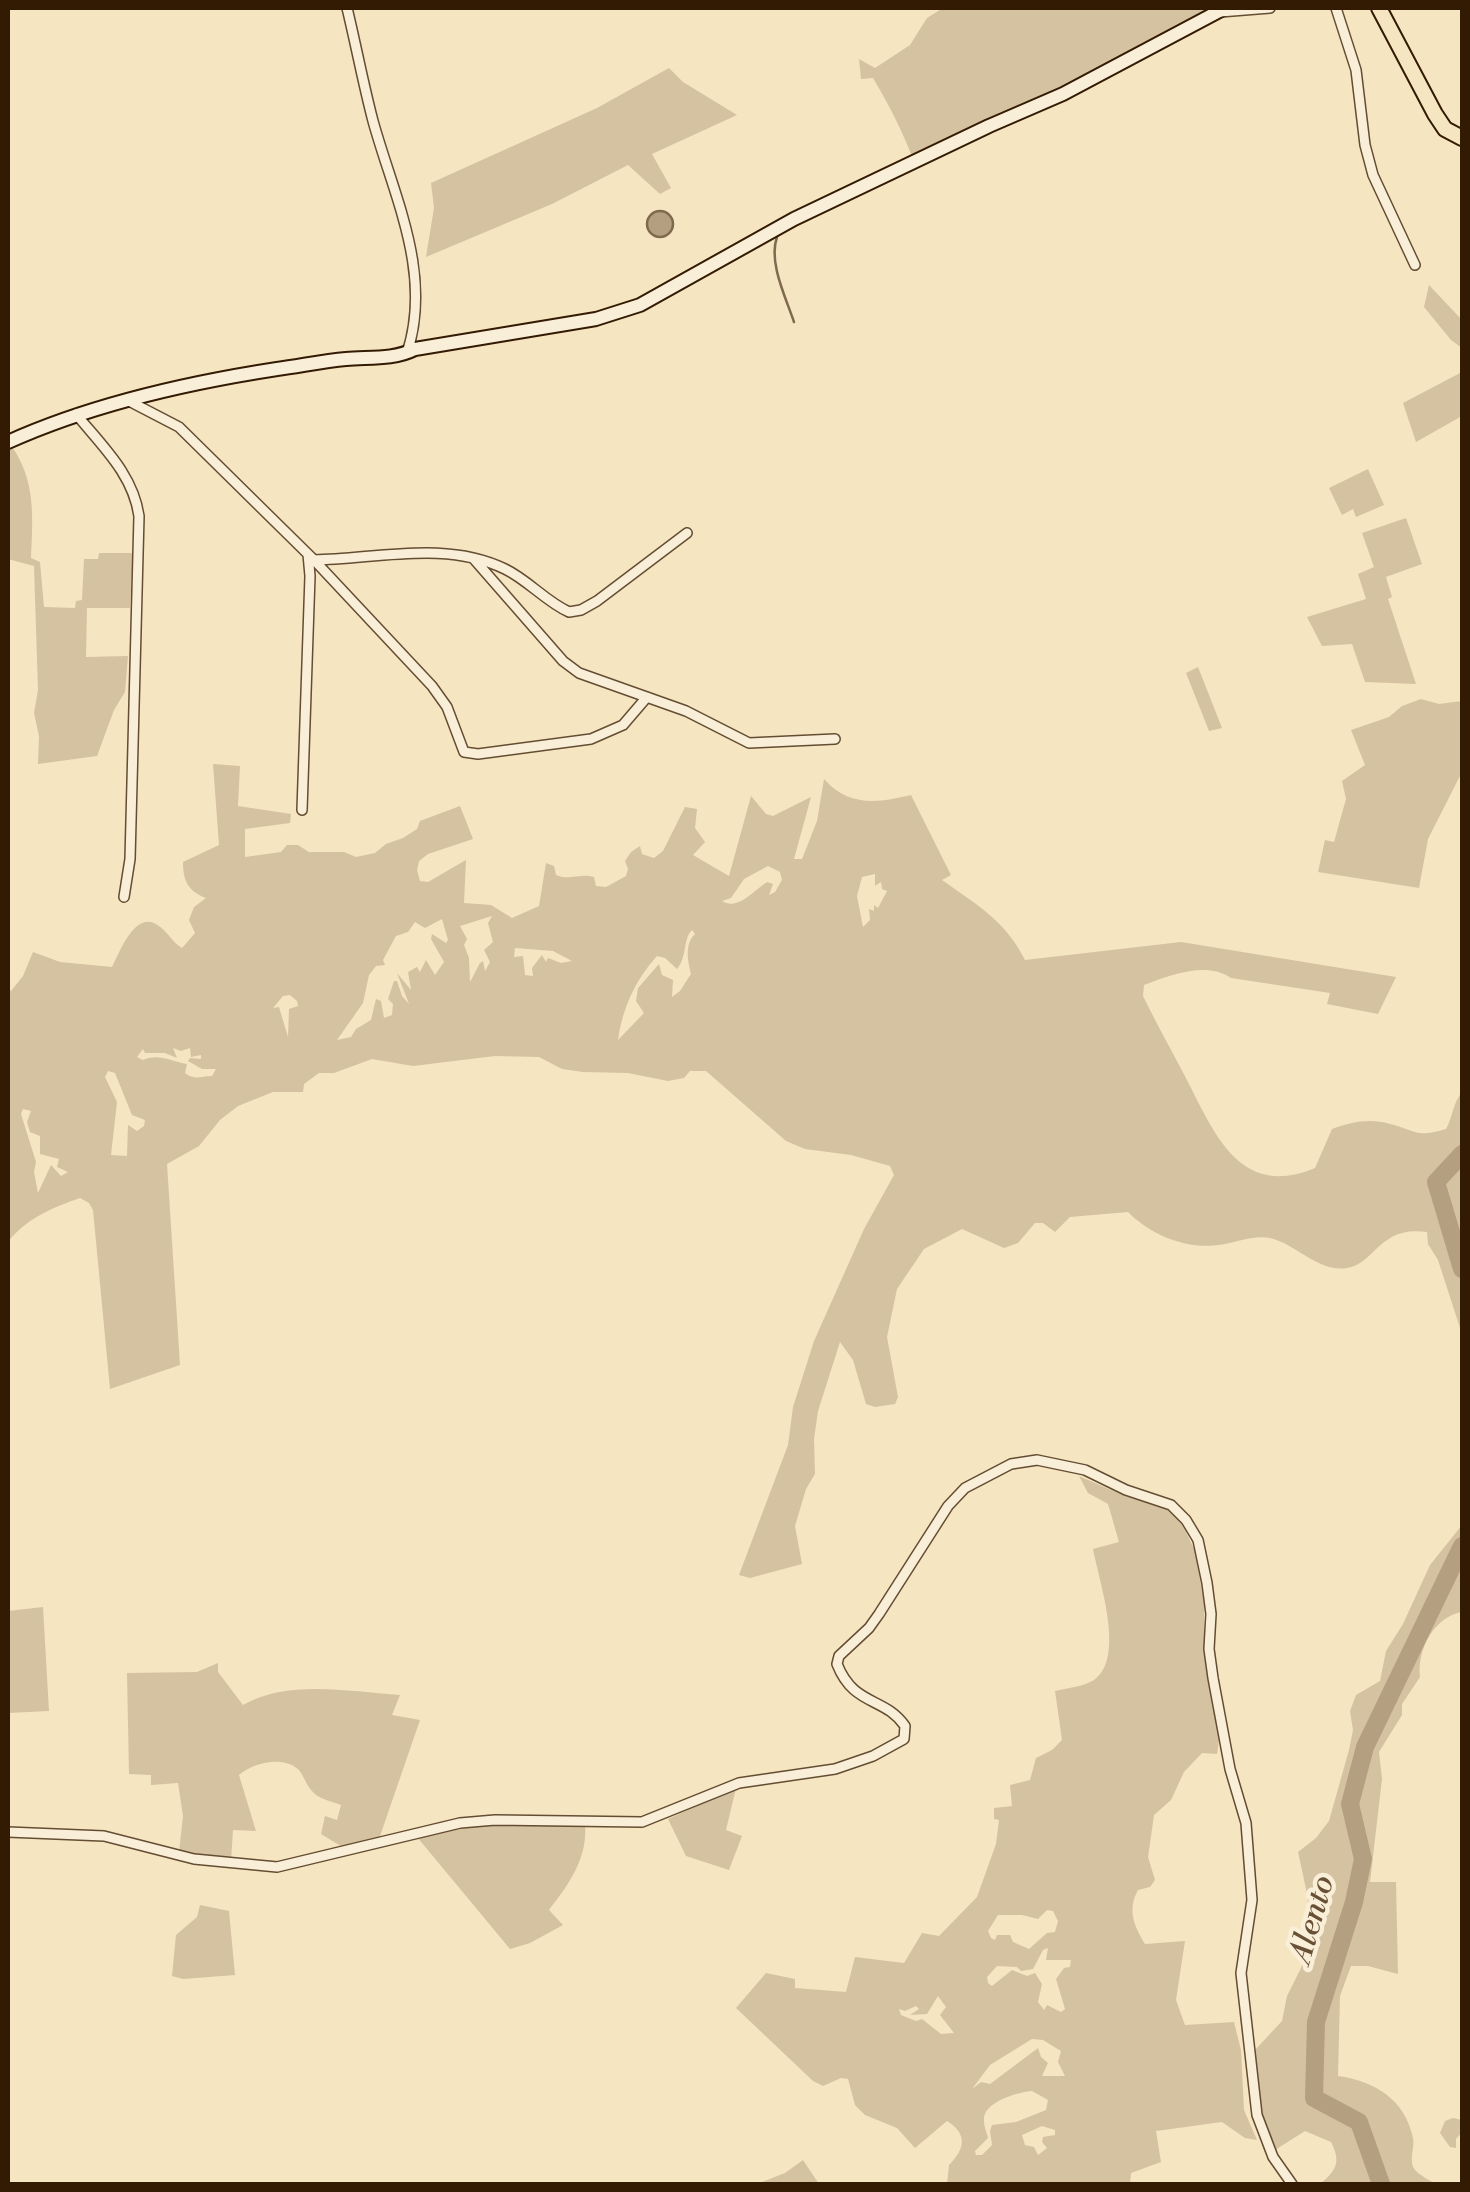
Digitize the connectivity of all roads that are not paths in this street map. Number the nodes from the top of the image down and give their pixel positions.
1 (347, 8) edge
2 (1270, 8) edge
3 (1336, 8) edge
4 (1380, 8) edge
5 (1221, 10) edge
6 (1462, 138) edge
7 (1415, 266) dead end
8 (406, 353) junction
9 (127, 400) junction
10 (76, 414) junction
11 (8, 442) edge
12 (687, 533) dead end
13 (311, 557) junction
14 (473, 558) junction
15 (647, 698) junction
16 (836, 739) dead end
17 (302, 810) dead end
18 (124, 897) dead end
19 (8, 1832) edge
20 (1292, 2184) edge

1 - 8 street
2 - 5 street
3 - 7 street
4 - 6 main road
5 - 8 street
8 - 9 street
9 - 10 street
9 - 13 street
10 - 11 street
10 - 18 street
12 - 14 street
13 - 14 street
13 - 15 street
13 - 17 street
14 - 15 street
15 - 16 street
19 - 20 street

